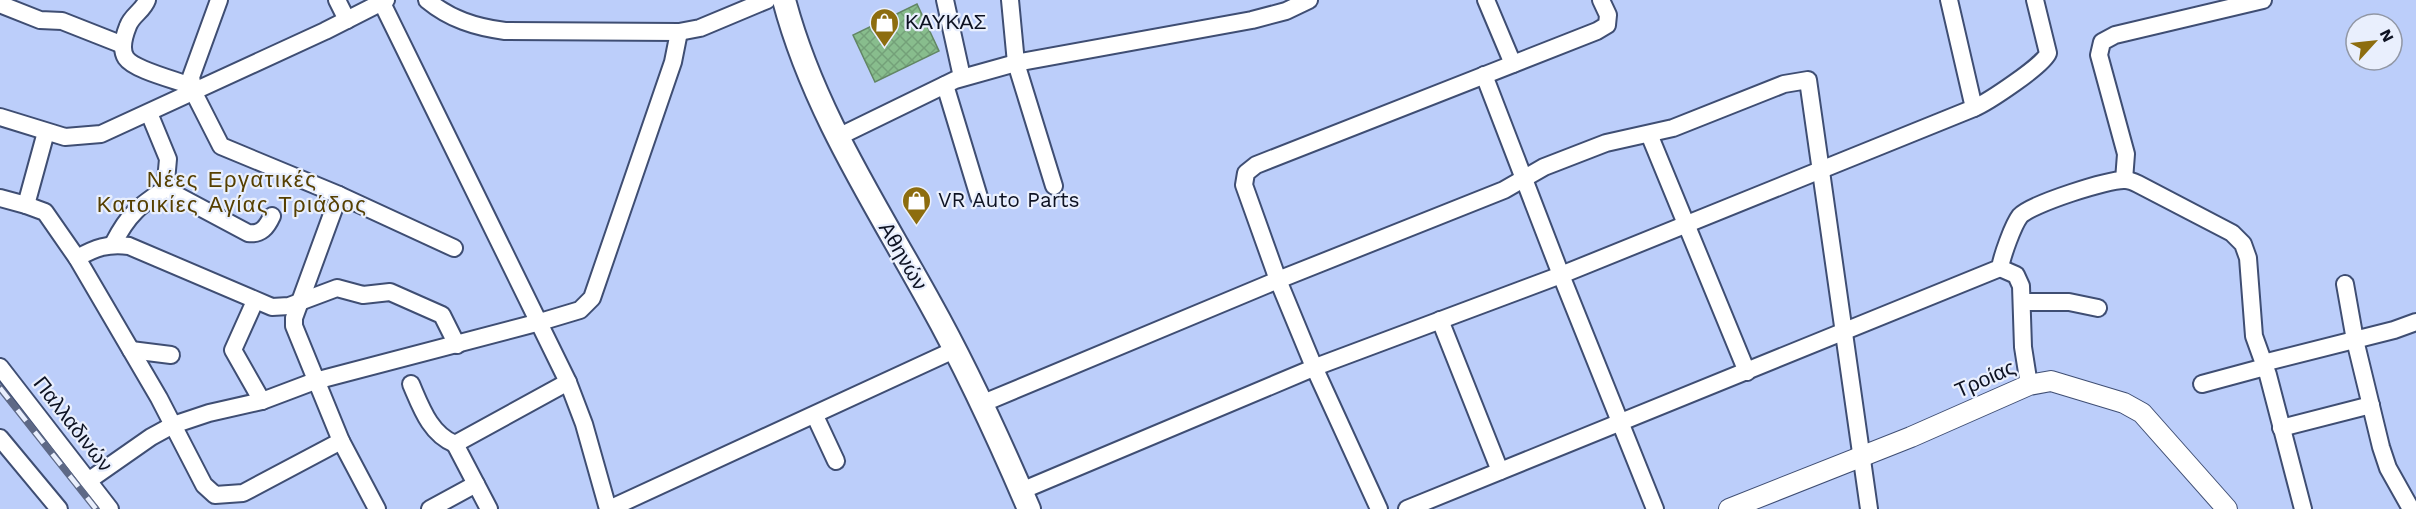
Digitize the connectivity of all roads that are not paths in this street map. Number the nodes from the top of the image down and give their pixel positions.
1 (147, 0) edge
2 (219, 0) edge
3 (337, 0) edge
4 (427, 0) edge
5 (766, 0) edge
6 (784, 0) edge
7 (945, 0) edge
8 (1010, 0) edge
9 (1309, 0) edge
10 (1486, 0) edge
11 (1601, 0) edge
12 (1949, 0) edge
13 (2035, 0) edge
14 (2263, 0) edge
15 (384, 1) edge
16 (4, 4) edge
17 (347, 20) junction
18 (679, 32) junction
19 (123, 45) junction
20 (1016, 63) junction
21 (1513, 64) junction
22 (1484, 75) junction
23 (962, 77) junction
24 (945, 85) junction
25 (193, 89) junction
26 (1974, 108) junction
27 (148, 113) junction
28 (0, 117) edge
29 (46, 132) junction
30 (1650, 134) junction
31 (838, 137) junction
32 (1820, 169) junction
33 (1524, 178) junction
34 (2124, 180) junction
35 (1054, 186) dead end
36 (168, 187) junction
37 (339, 195) junction
38 (979, 197) dead end
39 (0, 198) edge
40 (26, 205) junction
41 (272, 216) dead end
42 (1686, 224) junction
43 (113, 244) junction
44 (454, 248) dead end
45 (77, 258) junction
46 (2000, 268) junction
47 (1561, 275) junction
48 (1278, 279) junction
49 (2345, 284) dead end
50 (255, 301) junction
51 (301, 301) junction
52 (2023, 302) junction
53 (2098, 308) dead end
54 (1440, 320) junction
55 (540, 322) junction
56 (2416, 322) edge
57 (1843, 332) junction
58 (2355, 340) junction
59 (457, 345) junction
60 (131, 350) junction
61 (954, 350) junction
62 (171, 355) dead end
63 (2264, 365) junction
64 (0, 367) edge
65 (1314, 367) junction
66 (1747, 372) junction
67 (315, 381) junction
68 (568, 382) junction
69 (411, 384) dead end
70 (2202, 384) dead end
71 (2029, 385) junction
72 (262, 401) junction
73 (981, 404) junction
74 (2371, 405) junction
75 (815, 416) junction
76 (1620, 423) junction
77 (173, 425) junction
78 (2281, 428) junction
79 (0, 438) edge
80 (341, 441) junction
81 (455, 444) junction
82 (1862, 457) junction
83 (836, 461) dead end
84 (1500, 471) junction
85 (88, 481) junction
86 (476, 484) junction
87 (1025, 500) edge
88 (58, 509) edge
89 (110, 509) edge
90 (377, 509) edge
91 (430, 509) edge
92 (489, 509) edge
93 (609, 509) edge
94 (1379, 509) edge
95 (1407, 509) edge
96 (1655, 509) edge
97 (1729, 509) edge
98 (1869, 509) edge
99 (2227, 509) edge
100 (2303, 509) edge
101 (2411, 509) edge

1 - 19 street
2 - 25 street
3 - 17 street
4 - 18 street
5 - 18 street
6 - 31 main road, Αθηνών
7 - 23 street
8 - 20 street
9 - 20 street
10 - 21 street
11 - 21 street
12 - 26 street
13 - 26 street
14 - 34 street
15 - 17 street
15 - 55 street
16 - 19 street
17 - 25 street
18 - 55 street
19 - 25 street
20 - 23 street
20 - 35 street
21 - 22 street
22 - 33 street
22 - 48 street
23 - 24 street
24 - 31 street
24 - 38 street
25 - 27 street
25 - 37 street
26 - 32 street
27 - 29 street
27 - 36 street
28 - 29 street
29 - 40 street
30 - 32 street
30 - 33 street
30 - 42 street
31 - 61 main road, Αθηνών
32 - 42 street
32 - 57 street
33 - 47 street
33 - 48 street
34 - 46 street
34 - 63 street
36 - 41 street
36 - 43 street
37 - 44 street
37 - 51 street
39 - 40 street
40 - 45 street
42 - 47 street
42 - 66 street
43 - 45 street
43 - 50 street
45 - 60 street
46 - 52 street
46 - 57 street
47 - 54 street
47 - 76 street
48 - 65 street
48 - 73 street
49 - 58 street
50 - 51 street
50 - 72 street
51 - 59 street
51 - 67 street
52 - 53 street
52 - 71 street
54 - 65 street
54 - 84 street
55 - 59 street
55 - 68 street
56 - 58 street
57 - 66 street
57 - 82 street
58 - 63 street
58 - 74 street
59 - 67 street
60 - 62 street
60 - 77 street
61 - 73 main road, Αθηνών
61 - 75 street
63 - 70 street
63 - 78 street
64 - 85 street, Παλλαδινών
65 - 87 street
65 - 94 street
66 - 76 street
67 - 72 street
67 - 80 street
68 - 81 street
68 - 93 street
69 - 81 street
71 - 82 street, Τροίας
71 - 99 street, Τροίας
72 - 77 street
73 - 87 main road, Αθηνών
74 - 78 street
74 - 101 street
75 - 83 street
75 - 93 street
76 - 84 street
76 - 96 street
77 - 80 street
77 - 85 street
78 - 100 street
79 - 88 street
80 - 90 street
81 - 86 street
82 - 97 street, Τροίας
82 - 98 street
84 - 95 street
85 - 89 street, Παλλαδινών
86 - 91 street
86 - 92 street

